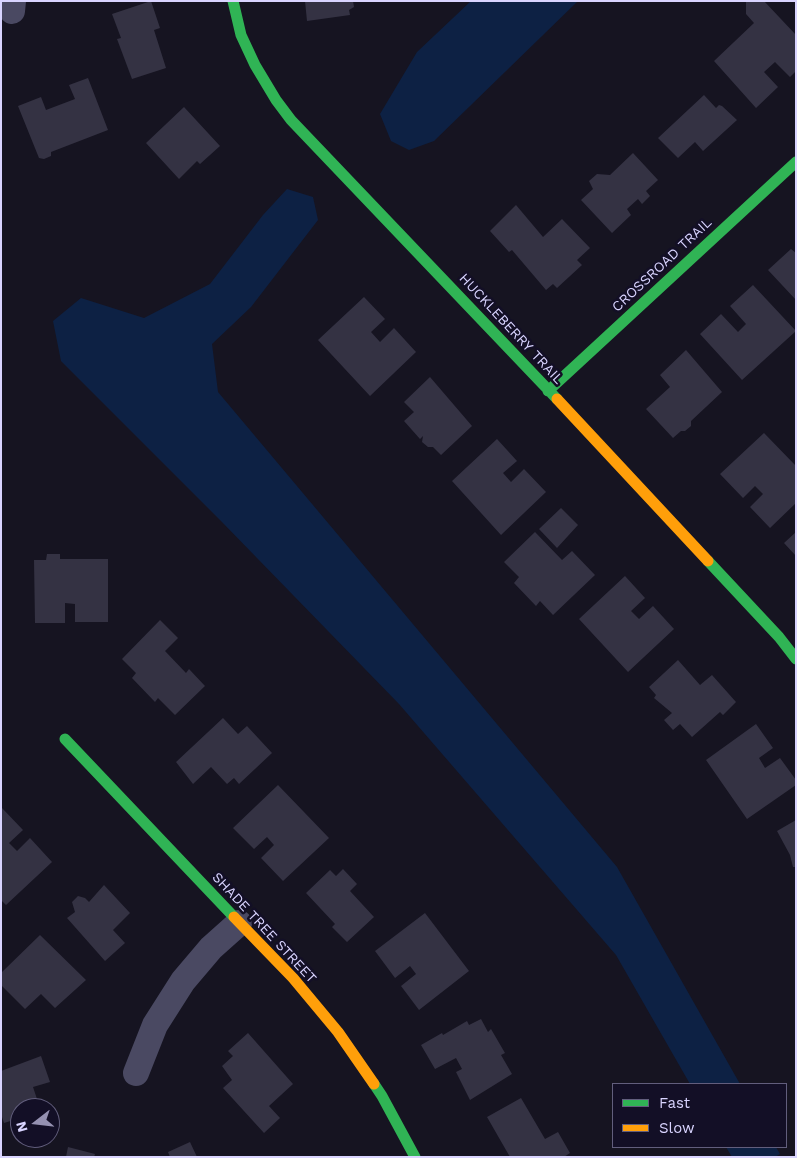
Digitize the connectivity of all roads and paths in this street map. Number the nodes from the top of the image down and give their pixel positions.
1 (233, 1) edge
2 (796, 162) edge
3 (548, 391) junction
4 (796, 660) edge
5 (65, 739) dead end
6 (239, 923) junction
7 (136, 1073) dead end
8 (415, 1157) edge

1 - 3 street, HUCKLEBERRY TRAIL
2 - 3 street, CROSSROAD TRAIL
3 - 4 street, HUCKLEBERRY TRAIL
5 - 6 street, SHADE TREE STREET
6 - 7 street
6 - 8 street, SHADE TREE STREET

